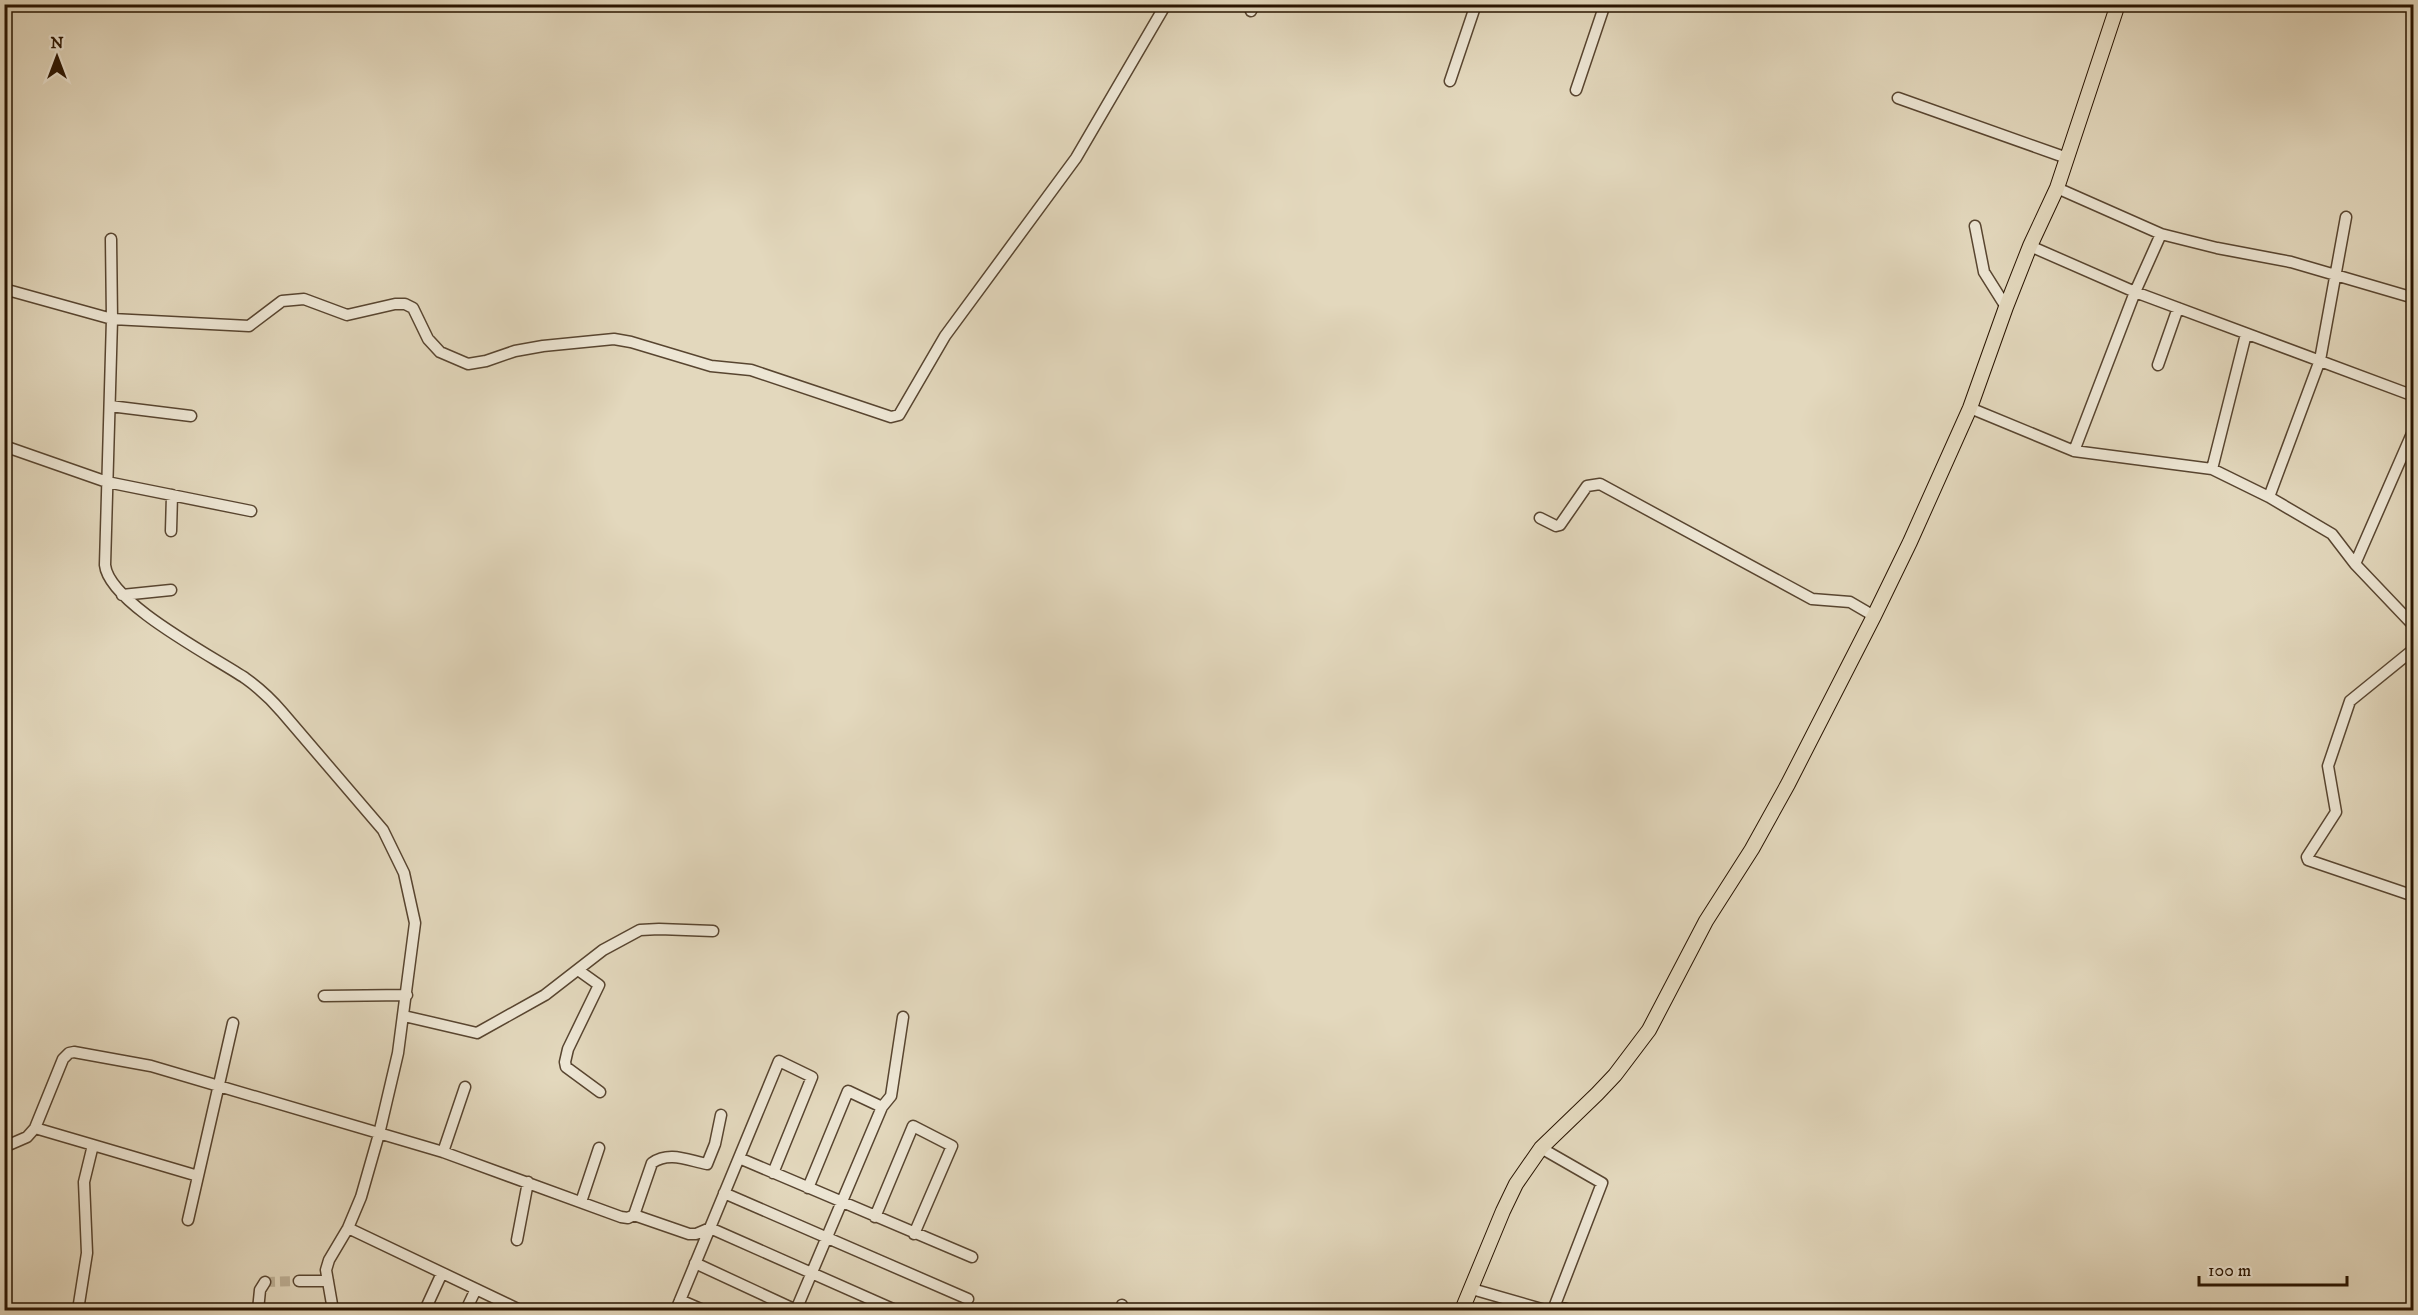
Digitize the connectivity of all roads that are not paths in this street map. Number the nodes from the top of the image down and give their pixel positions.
1 (1166, 4) edge
2 (1476, 4) edge
3 (1605, 4) edge
4 (2118, 4) edge
5 (1450, 81) dead end
6 (1576, 90) dead end
7 (1898, 98) dead end
8 (2067, 158) junction
9 (2057, 188) junction
10 (2346, 217) dead end
11 (1975, 226) dead end
12 (2161, 234) junction
13 (111, 239) dead end
14 (2030, 246) junction
15 (2335, 273) junction
16 (4, 289) edge
17 (2135, 292) junction
18 (2414, 298) edge
19 (2006, 307) junction
20 (2178, 308) junction
21 (112, 319) junction
22 (2246, 334) junction
23 (2320, 360) junction
24 (2158, 365) dead end
25 (2414, 396) edge
26 (110, 406) junction
27 (1970, 408) junction
28 (191, 416) dead end
29 (2414, 429) edge
30 (4, 446) edge
31 (2074, 451) junction
32 (2212, 469) junction
33 (107, 482) junction
34 (172, 495) junction
35 (2269, 497) junction
36 (251, 511) dead end
37 (1540, 518) dead end
38 (171, 531) dead end
39 (2355, 564) junction
40 (171, 590) dead end
41 (122, 595) junction
42 (1874, 616) junction
43 (2414, 626) edge
44 (2414, 649) edge
45 (2414, 896) edge
46 (713, 932) dead end
47 (578, 970) junction
48 (407, 995) junction
49 (324, 996) dead end
50 (404, 1016) junction
51 (903, 1017) dead end
52 (233, 1023) dead end
53 (220, 1086) junction
54 (465, 1086) dead end
55 (600, 1092) dead end
56 (882, 1107) junction
57 (721, 1115) dead end
58 (35, 1128) junction
59 (380, 1134) junction
60 (93, 1145) junction
61 (4, 1147) edge
62 (599, 1148) dead end
63 (1541, 1148) junction
64 (443, 1152) junction
65 (739, 1158) junction
66 (773, 1173) junction
67 (198, 1176) junction
68 (528, 1182) junction
69 (808, 1188) junction
70 (724, 1193) junction
71 (580, 1202) junction
72 (841, 1203) junction
73 (634, 1215) junction
74 (875, 1217) junction
75 (188, 1220) dead end
76 (348, 1228) junction
77 (710, 1228) junction
78 (915, 1234) junction
79 (826, 1239) junction
80 (517, 1240) dead end
81 (972, 1257) dead end
82 (695, 1263) junction
83 (442, 1273) junction
84 (811, 1275) junction
85 (299, 1281) tunnel mouth
86 (328, 1281) junction
87 (265, 1282) dead end
88 (476, 1289) junction
89 (1472, 1289) junction
90 (968, 1299) dead end
91 (678, 1305) edge
92 (514, 1309) edge
93 (1551, 1309) edge
94 (796, 1310) edge
95 (78, 1311) edge
96 (258, 1311) edge
97 (333, 1311) edge
98 (425, 1311) edge
99 (466, 1311) edge
100 (703, 1311) edge
101 (895, 1311) edge
102 (1462, 1311) edge
103 (1569, 1311) edge

1 - 21 street
2 - 5 street
3 - 6 street
4 - 8 main road
7 - 8 street
8 - 9 main road
9 - 12 street
9 - 14 main road
10 - 15 street
11 - 19 street
12 - 15 street
12 - 17 street
13 - 21 street
14 - 17 street
14 - 19 main road
15 - 18 street
15 - 23 street
16 - 21 street
17 - 20 street
17 - 31 street
19 - 27 main road
20 - 22 street
20 - 24 street
21 - 26 street
22 - 23 street
22 - 32 street
23 - 25 street
23 - 35 street
26 - 28 street
26 - 33 street
27 - 31 street
27 - 42 main road
29 - 39 street
30 - 33 street
31 - 32 street
32 - 35 street
33 - 34 street
33 - 41 street
34 - 36 street
34 - 38 street
35 - 39 street
37 - 42 street
39 - 43 street
40 - 41 street
41 - 48 street
42 - 63 main road
44 - 45 street
46 - 47 street
47 - 50 street
47 - 55 street
48 - 49 street
48 - 50 street
50 - 59 street
51 - 56 street
52 - 53 street
53 - 58 street
53 - 59 street
53 - 67 street
54 - 64 street
56 - 69 street
56 - 72 street
57 - 73 street
58 - 60 street
58 - 61 street
59 - 64 street
59 - 76 street
60 - 67 street
60 - 95 street
62 - 71 street
63 - 89 main road
63 - 93 street
64 - 68 street
65 - 66 street
65 - 66 street
65 - 70 street
66 - 69 street
67 - 75 street
68 - 71 street
68 - 80 street
69 - 72 street
70 - 77 street
70 - 79 street
71 - 73 street
72 - 74 street
72 - 79 street
73 - 77 street
74 - 78 street
74 - 78 street
76 - 83 street
76 - 86 street
77 - 82 street
77 - 84 street
78 - 81 street
79 - 84 street
79 - 90 street
82 - 91 street
82 - 94 street
83 - 88 street
83 - 98 street
84 - 94 street
84 - 101 street
85 - 86 street
86 - 97 street
87 - 96 street
88 - 92 street
88 - 99 street
89 - 93 street
89 - 102 main road
91 - 100 street
93 - 103 street

